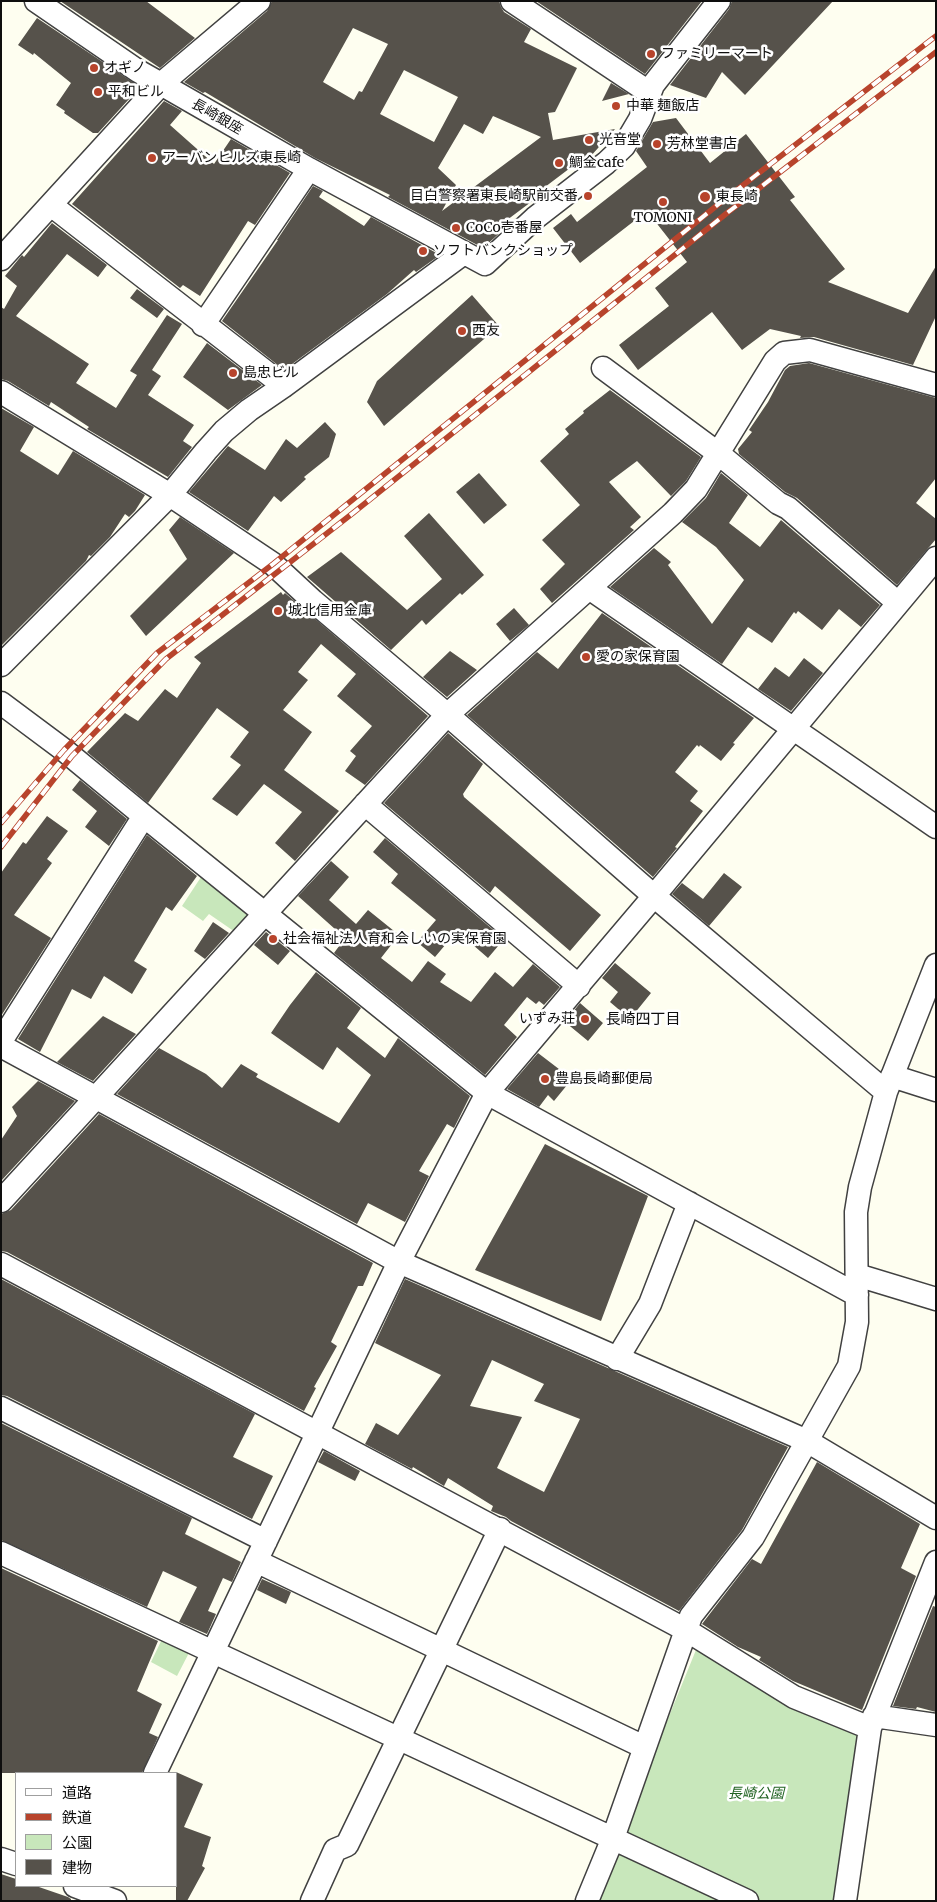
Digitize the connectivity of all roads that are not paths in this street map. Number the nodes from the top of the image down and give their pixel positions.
1 (36, 1) edge
2 (258, 1) edge
3 (512, 1) edge
4 (719, 1) edge
5 (161, 84) junction
6 (650, 93) junction
7 (308, 170) junction
8 (51, 205) junction
9 (464, 253) junction
10 (1, 259) edge
11 (203, 325) junction
12 (603, 368) dead end
13 (284, 386) junction
14 (936, 386) edge
15 (1, 392) edge
16 (719, 454) junction
17 (170, 495) junction
18 (935, 560) edge
19 (589, 588) junction
20 (898, 603) junction
21 (1, 665) edge
22 (1, 702) edge
23 (447, 715) junction
24 (793, 729) junction
25 (365, 804) junction
26 (144, 816) junction
27 (936, 827) edge
28 (654, 896) junction
29 (265, 913) junction
30 (936, 966) edge
31 (579, 986) junction
32 (1, 1041) edge
33 (1, 1046) edge
34 (889, 1084) junction
35 (936, 1090) edge
36 (487, 1093) junction
37 (97, 1098) junction
38 (1, 1201) edge
39 (690, 1203) junction
40 (399, 1262) junction
41 (1, 1264) edge
42 (857, 1285) junction
43 (936, 1299) edge
44 (617, 1359) junction
45 (1, 1408) edge
46 (318, 1433) junction
47 (807, 1441) junction
48 (936, 1518) edge
49 (500, 1529) junction
50 (266, 1541) junction
51 (1, 1553) edge
52 (256, 1561) junction
53 (936, 1562) edge
54 (686, 1630) junction
55 (442, 1650) junction
56 (213, 1652) junction
57 (872, 1722) junction
58 (936, 1726) edge
59 (399, 1739) junction
60 (644, 1747) junction
61 (155, 1772) edge
62 (614, 1838) junction
63 (1, 1859) edge
64 (15, 1864) edge
65 (78, 1887) edge
66 (102, 1895) edge
67 (312, 1901) edge
68 (587, 1901) edge
69 (747, 1901) edge
70 (845, 1901) edge

1 - 5 street, 長崎銀座
2 - 5 street
3 - 6 street
4 - 6 street
5 - 7 street, 長崎銀座
5 - 8 street
6 - 9 street, 長崎銀座
7 - 9 street, 長崎銀座
7 - 11 street
8 - 10 street
8 - 11 street
9 - 13 street
11 - 13 street
12 - 16 street
13 - 17 street
14 - 16 street
15 - 17 street
16 - 19 street
16 - 20 street
17 - 21 street
17 - 23 street
18 - 20 street
19 - 23 street
19 - 24 street
20 - 24 street
22 - 26 street
23 - 25 street
23 - 28 street
24 - 27 street
24 - 28 street
25 - 29 street
25 - 31 street
26 - 29 street
26 - 32 street
28 - 31 street
28 - 34 street
29 - 36 street
29 - 37 street
30 - 34 street
31 - 36 street
33 - 37 street
34 - 35 street
34 - 42 street
36 - 39 street
36 - 40 street
37 - 38 street
37 - 40 street
39 - 42 street
39 - 44 street
40 - 44 street
40 - 46 street
41 - 46 street
42 - 43 street
42 - 47 street
44 - 47 street
45 - 50 street
46 - 49 street
46 - 50 street
47 - 48 street
47 - 54 street
49 - 54 street
49 - 55 street
50 - 52 street
51 - 56 street
52 - 55 street
52 - 56 street
53 - 57 street
54 - 57 street
54 - 60 street
55 - 59 street
55 - 60 street
56 - 59 street
56 - 61 street
57 - 58 street
57 - 70 street
59 - 62 street
59 - 67 street
60 - 62 street
62 - 68 street
62 - 69 street
63 - 64 street
65 - 66 street

